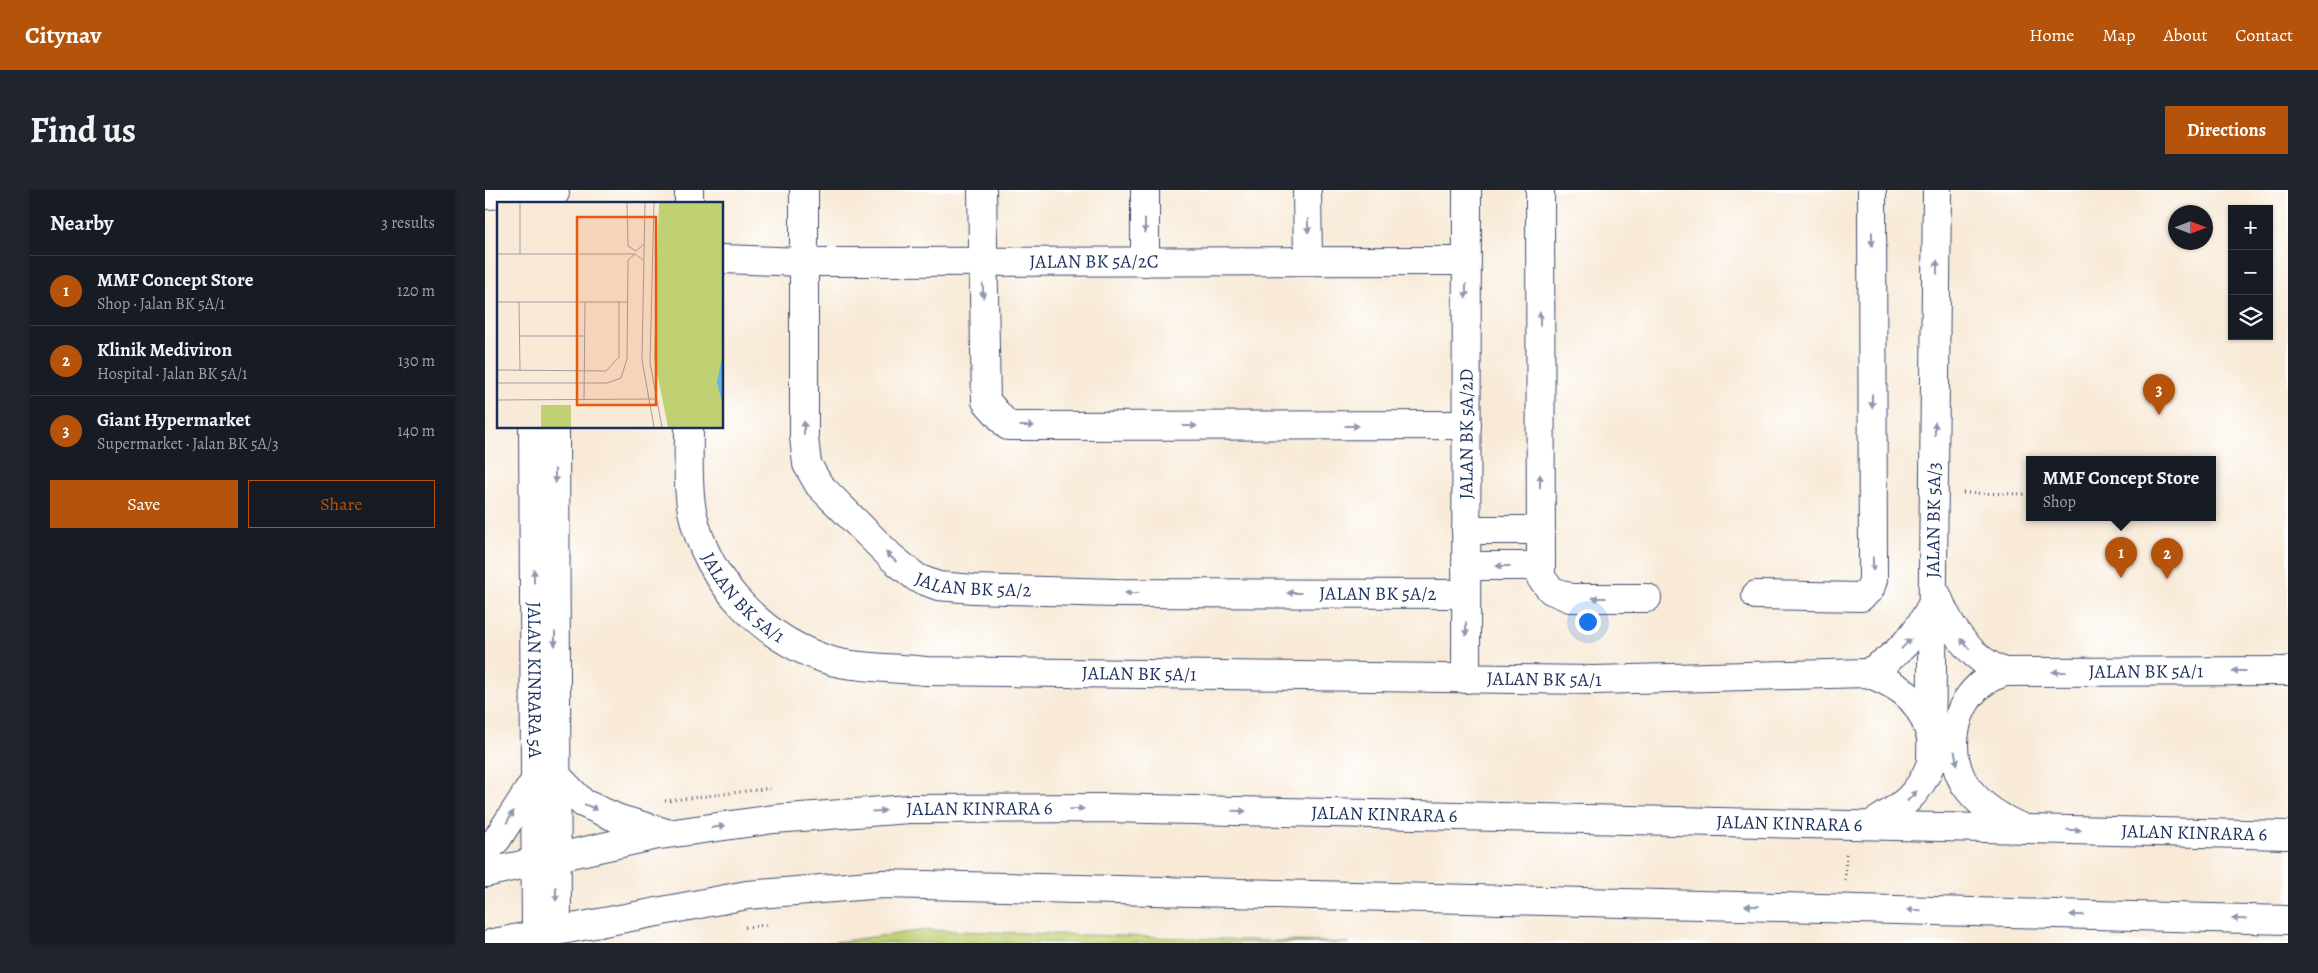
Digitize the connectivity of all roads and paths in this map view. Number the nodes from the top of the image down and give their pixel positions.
1 (803, 190) edge
2 (982, 190) edge
3 (1145, 190) edge
4 (1307, 190) edge
5 (1467, 190) edge
6 (1540, 190) edge
7 (1872, 190) edge
8 (1937, 190) edge
9 (485, 195) edge
10 (544, 196) edge
11 (724, 259) edge
12 (803, 262) junction
13 (983, 262) junction
14 (1145, 262) junction
15 (1308, 262) junction
16 (1466, 262) junction
17 (1467, 426) junction
18 (533, 429) edge
19 (555, 429) edge
20 (689, 429) edge
21 (1935, 494) junction
22 (2026, 494) edge
23 (1466, 530) junction
24 (1540, 530) junction
25 (1466, 566) junction
26 (1541, 566) junction
27 (1466, 594) junction
28 (1934, 594) junction
29 (1756, 595) dead end
30 (1647, 598) dead end
31 (2288, 671) edge
32 (2004, 672) junction
33 (1867, 673) junction
34 (1466, 679) junction
35 (1932, 741) junction
36 (545, 778) junction
37 (1859, 824) junction
38 (2025, 829) junction
39 (669, 834) junction
40 (2288, 834) edge
41 (485, 852) edge
42 (545, 860) junction
43 (485, 873) edge
44 (1844, 909) junction
45 (2288, 920) edge
46 (546, 932) junction
47 (493, 943) edge

1 - 12 street, JALAN BK 5A/2
2 - 13 street
3 -> 14 street
4 -> 15 street
5 - 16 street, JALAN BK 5A/2D
24 -> 6 street
7 -> 29 street
21 -> 8 street, JALAN BK 5A/3
9 - 10 street
11 - 12 street, JALAN BK 5A/2C
12 - 13 street, JALAN BK 5A/2C
27 -> 12 street, JALAN BK 5A/2
13 - 14 street, JALAN BK 5A/2C
13 -> 17 street
14 - 15 street, JALAN BK 5A/2C
15 - 16 street, JALAN BK 5A/2C
16 -> 17 street, JALAN BK 5A/2D
17 - 23 street, JALAN BK 5A/2D
36 -> 18 street, JALAN KINRARA 5A
19 -> 36 street, JALAN KINRARA 5A
20 - 34 street, JALAN BK 5A/1
21 - 22 path
21 - 28 street, JALAN BK 5A/3
23 - 24 street
23 - 25 street, JALAN BK 5A/2D
24 - 26 street
26 -> 25 street
25 - 27 street, JALAN BK 5A/2D
30 -> 26 street
27 -> 34 street, JALAN BK 5A/2D
32 -> 28 street, JALAN BK 5A/1
33 -> 28 street
28 - 35 street, JALAN BK 5A/3
31 -> 32 street, JALAN BK 5A/1
32 -> 38 street, JALAN BK 5A/1
33 - 34 street, JALAN BK 5A/1
33 - 35 street, JALAN BK 5A/1
37 -> 35 street, JALAN BK 5A/3
36 -> 39 street
41 -> 36 street
36 - 42 street, JALAN KINRARA 5A
37 - 38 street, JALAN KINRARA 6
39 -> 37 street, JALAN KINRARA 6
37 - 44 path
38 -> 40 street, JALAN KINRARA 6
39 - 42 street, JALAN KINRARA 6
42 - 43 street, JALAN KINRARA 6
42 - 46 street, JALAN KINRARA 5A
45 -> 44 street
44 -> 46 street
46 - 47 street

